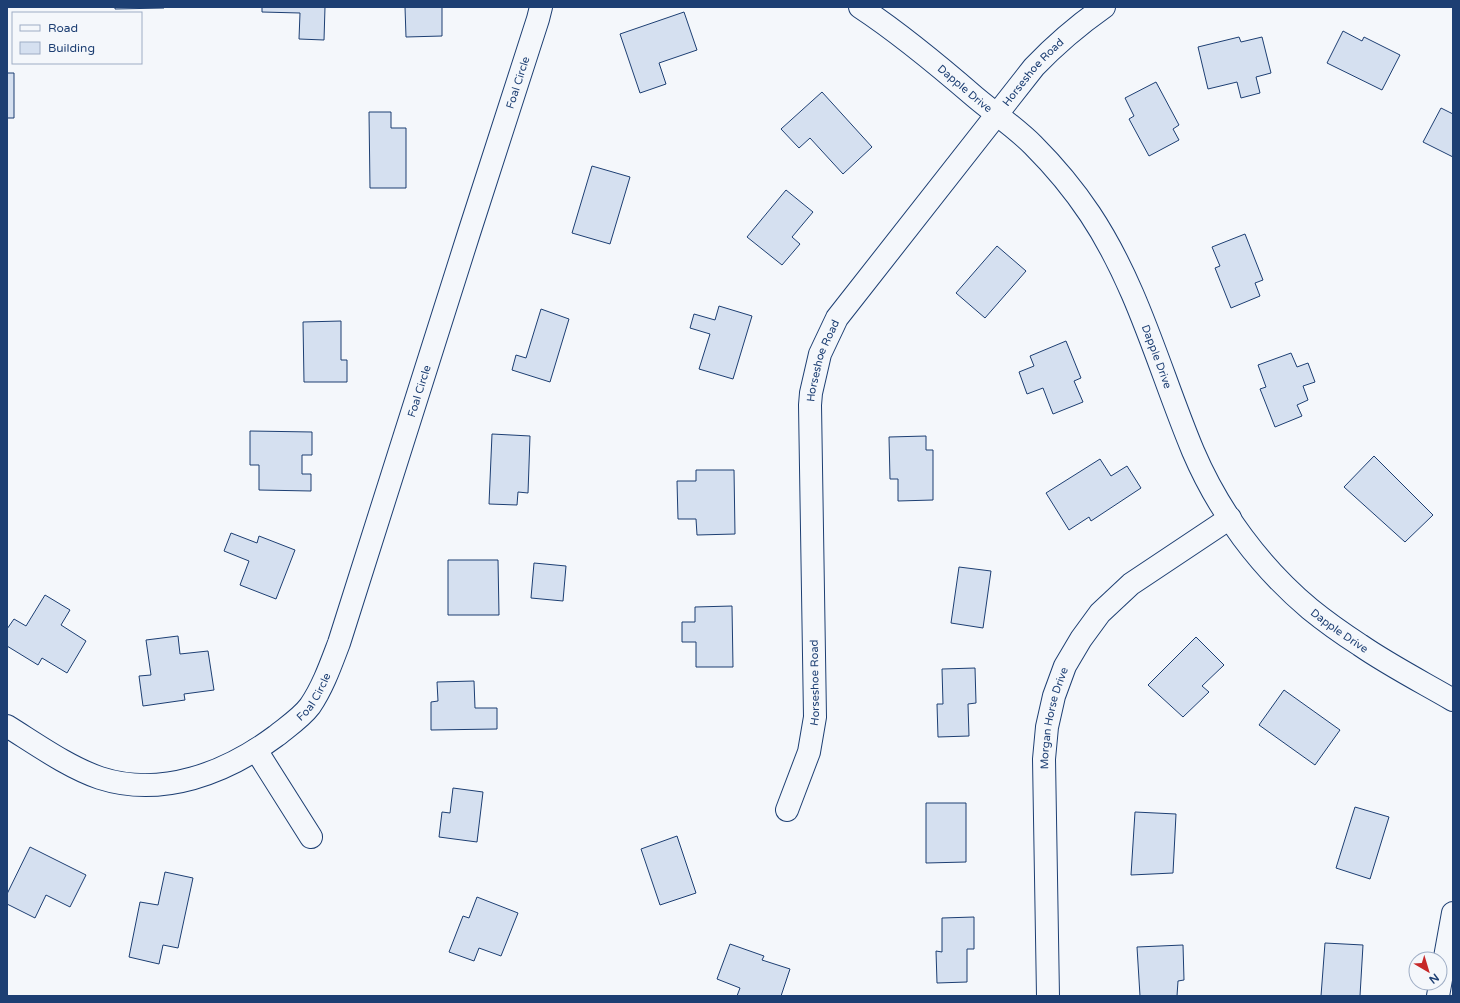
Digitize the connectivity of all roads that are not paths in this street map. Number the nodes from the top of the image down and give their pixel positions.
1 (541, 7) edge
2 (860, 7) edge
3 (1104, 7) edge
4 (996, 114) junction
5 (1230, 518) junction
6 (1453, 700) edge
7 (7, 726) edge
8 (256, 750) junction
9 (787, 810) dead end
10 (311, 837) dead end
11 (1453, 913) edge
12 (1048, 996) edge
13 (1438, 996) edge

1 - 8 street, Foal Circle
2 - 4 street, Dapple Drive
3 - 4 street, Horseshoe Road
4 - 5 street, Dapple Drive
4 - 9 street, Horseshoe Road
5 - 6 street, Dapple Drive
5 - 12 street, Morgan Horse Drive
7 - 8 street, Foal Circle
8 - 10 street
11 - 13 street

